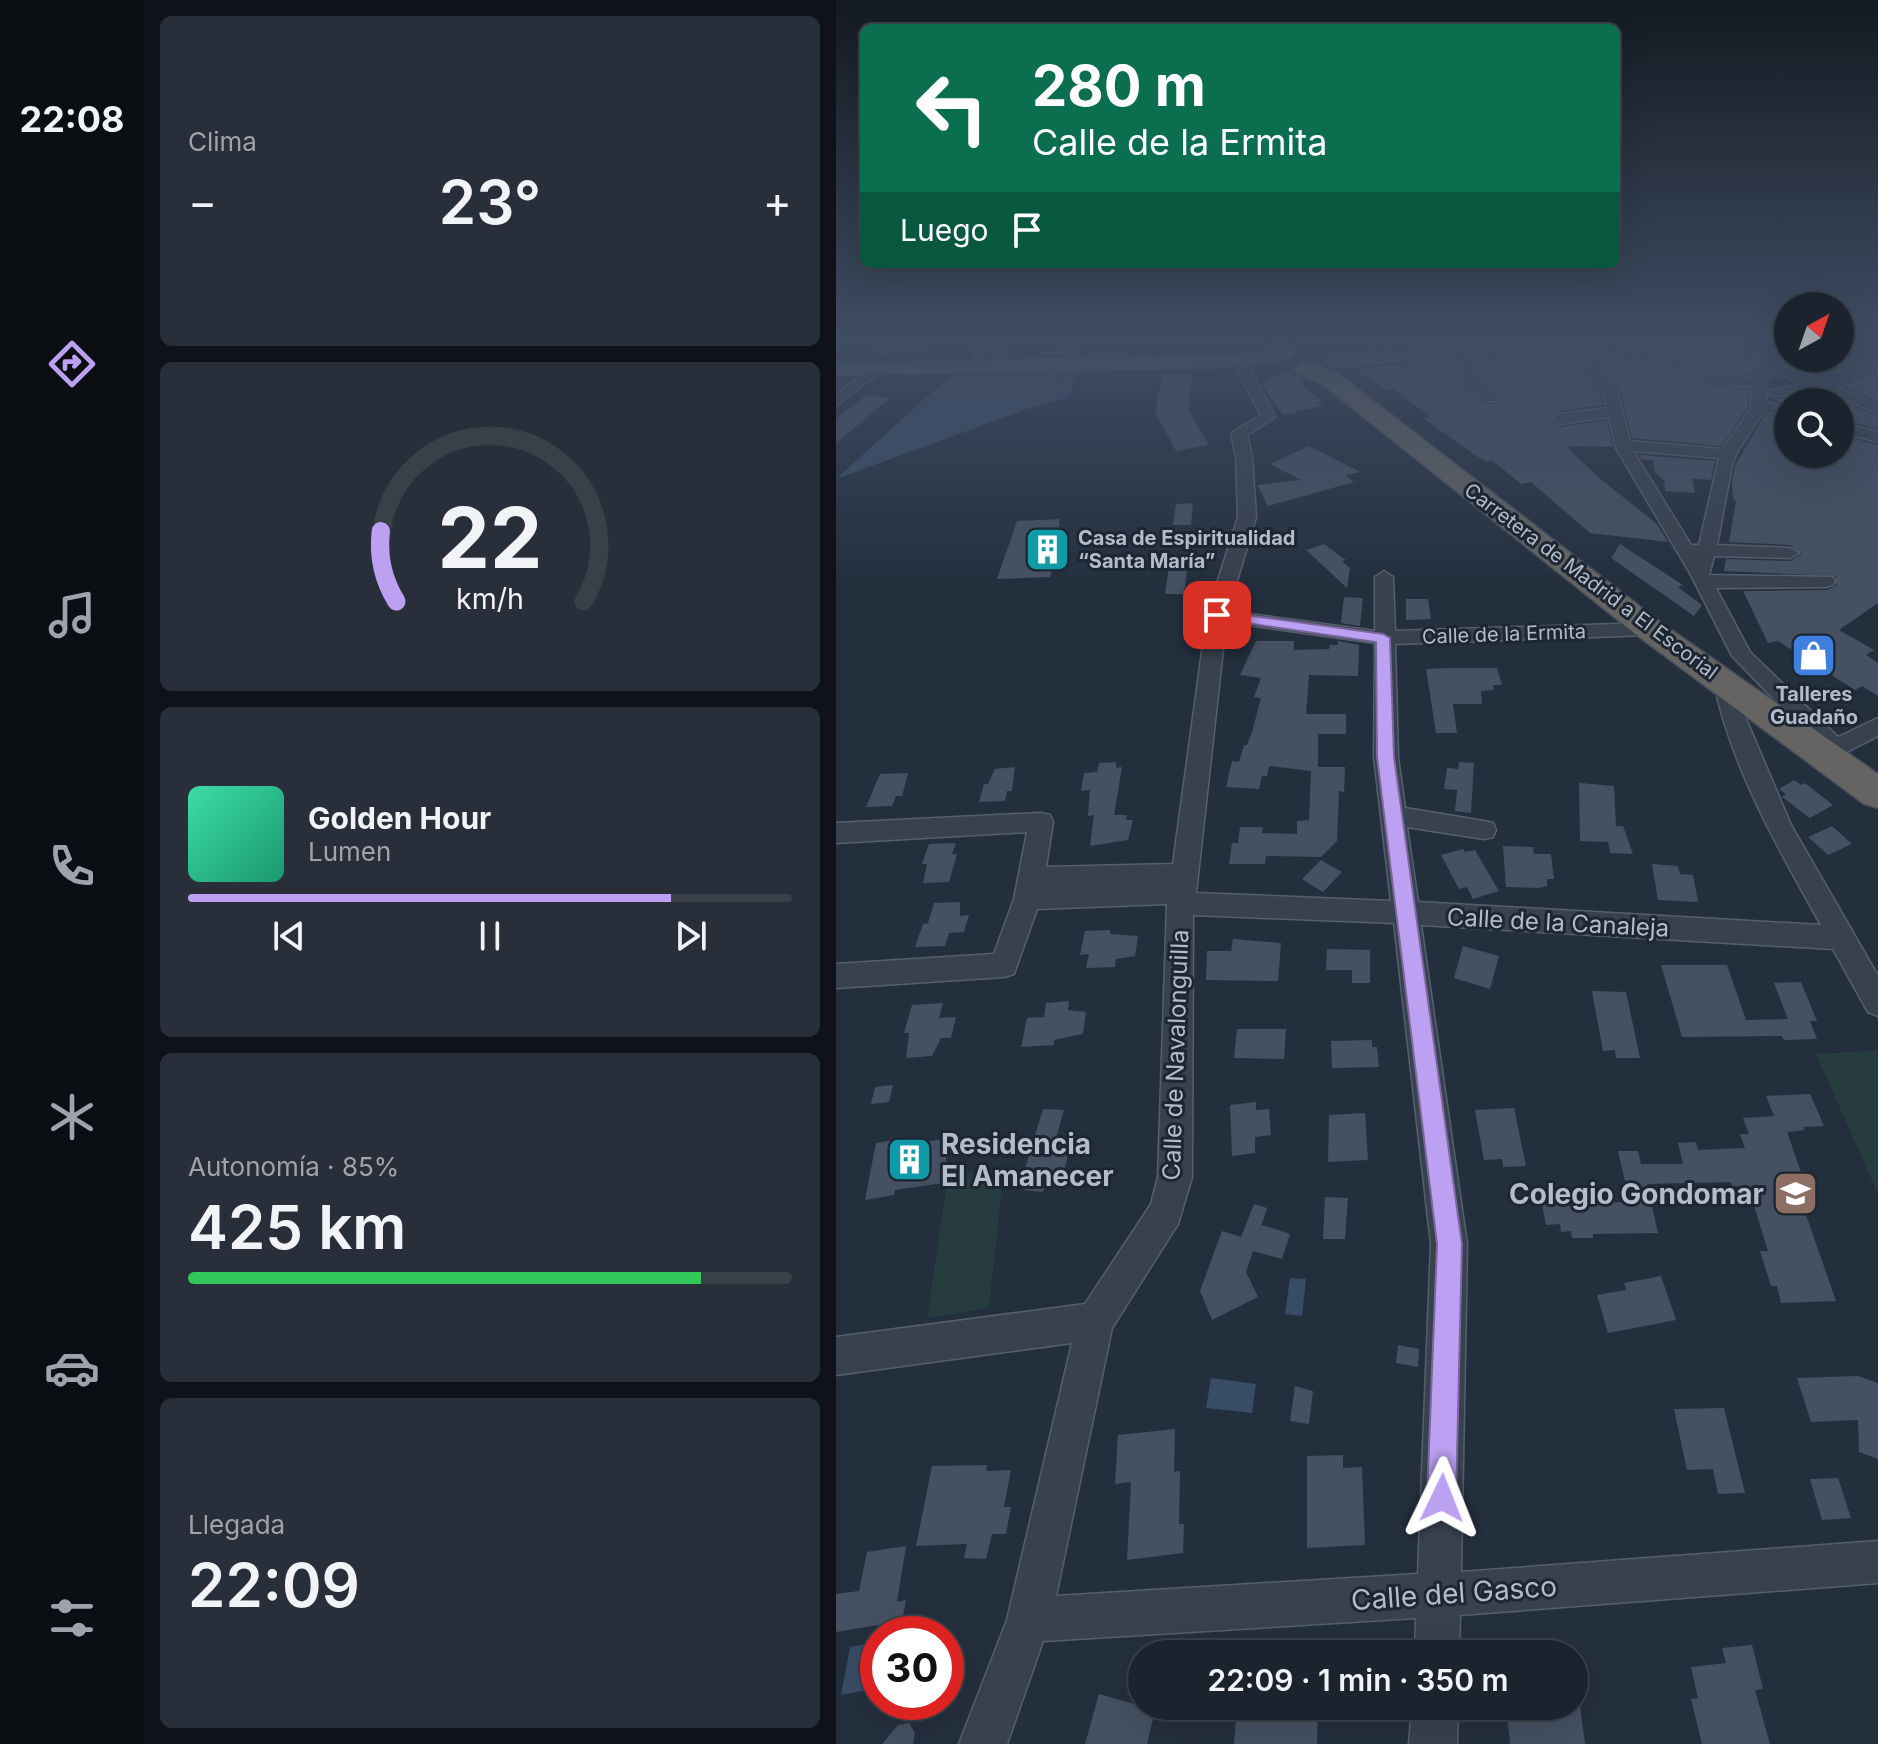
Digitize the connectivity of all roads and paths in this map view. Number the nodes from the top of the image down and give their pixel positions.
1 (1264, 419) edge
2 (1383, 419) edge
3 (1395, 419) edge
4 (1616, 419) edge
5 (1746, 419) edge
6 (1854, 431) edge
7 (1878, 437) edge
8 (1623, 445) junction
9 (1728, 454) junction
10 (1684, 549) junction
11 (1708, 552) junction
12 (1790, 553) dead end
13 (1384, 577) dead end
14 (1702, 578) junction
15 (1826, 581) dead end
16 (1217, 615) junction
17 (1649, 629) junction
18 (1383, 638) junction
19 (1725, 682) junction
20 (1774, 718) junction
21 (1878, 726) edge
22 (1743, 737) junction
23 (1835, 748) junction
24 (1878, 780) edge
25 (1878, 794) edge
26 (1393, 815) junction
27 (1484, 830) dead end
28 (836, 833) edge
29 (1029, 889) junction
30 (1183, 890) junction
31 (1405, 914) junction
32 (1840, 938) junction
33 (836, 976) edge
34 (1878, 1003) edge
35 (1095, 1321) junction
36 (836, 1356) edge
37 (1878, 1562) edge
38 (1439, 1593) junction
39 (1029, 1620) junction
40 (1437, 1640) edge
41 (1434, 1720) edge
42 (983, 1744) edge
43 (1433, 1744) edge

1 - 16 street, Calle de Navalonguilla
2 - 17 highway, Carretera de Madrid a El Escorial
3 - 23 highway, Carretera de Madrid a El Escorial
4 - 8 street
5 - 9 street
6 - 7 street
8 - 9 street
8 - 10 street
9 - 11 street
10 - 11 street
10 - 14 street
11 - 12 street
11 - 14 street
13 - 18 street
14 - 15 street
14 - 23 street
16 - 18 street, Calle de la Ermita
16 - 30 street, Calle de Navalonguilla
17 - 18 street, Calle de la Ermita
17 - 19 highway, Carretera de Madrid a El Escorial
18 - 26 street
19 - 20 highway, Carretera de Madrid a El Escorial
19 - 22 street
20 - 22 street
20 - 25 highway, Carretera de Madrid a El Escorial
21 - 23 street
22 - 32 street
23 - 24 highway, Carretera de Madrid a El Escorial
26 - 27 street
26 - 31 street
28 - 29 street
29 - 30 street, Calle de la Canaleja
29 - 33 street
30 - 31 street, Calle de la Canaleja
30 - 35 street, Calle de Navalonguilla
31 - 32 street, Calle de la Canaleja
31 - 38 street
32 - 34 street
35 - 36 street
35 - 39 street, Calle de Navalonguilla
37 - 38 street, Calle del Gasco
38 - 39 street, Calle del Gasco
38 - 40 street
39 - 42 street, Calle de Navalonguilla
41 - 43 street

